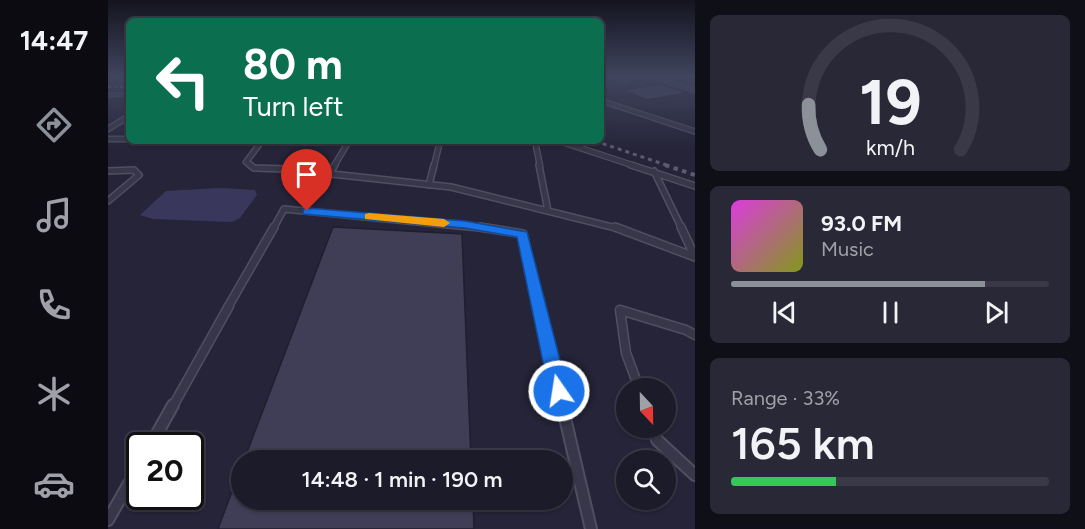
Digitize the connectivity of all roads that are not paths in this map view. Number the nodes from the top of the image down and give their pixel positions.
1 (604, 102) edge
2 (126, 118) edge
3 (108, 129) edge
4 (695, 132) edge
5 (108, 139) edge
6 (126, 139) edge
7 (260, 144) edge
8 (347, 144) edge
9 (439, 144) edge
10 (535, 144) edge
11 (568, 144) edge
12 (108, 171) edge
13 (654, 171) junction
14 (329, 174) junction
15 (429, 185) junction
16 (695, 186) edge
17 (108, 201) edge
18 (548, 211) junction
19 (695, 257) edge
20 (695, 335) edge
21 (635, 378) edge
22 (158, 432) edge
23 (656, 438) edge
24 (695, 475) edge
25 (126, 488) edge
26 (108, 520) edge
27 (591, 529) edge

1 - 4 street
2 - 3 lane
5 - 6 lane
7 - 14 lane
8 - 14 lane
9 - 15 lane
10 - 18 lane
11 - 13 lane
12 - 17 lane
13 - 16 lane
13 - 19 lane
14 - 15 lane
15 - 18 lane
18 - 19 lane
20 - 21 lane
22 - 27 lane
23 - 24 lane
25 - 26 lane

